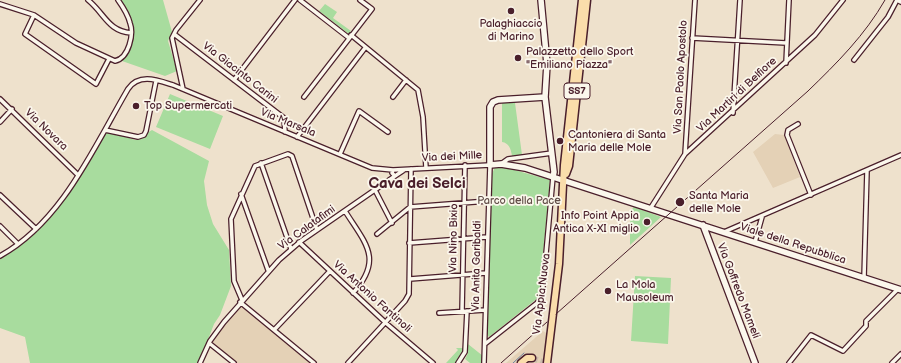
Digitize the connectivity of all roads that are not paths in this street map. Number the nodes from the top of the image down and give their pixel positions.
1 (88, 0) edge
2 (118, 0) edge
3 (200, 0) edge
4 (295, 0) edge
5 (300, 0) edge
6 (360, 0) edge
7 (541, 0) edge
8 (582, 0) edge
9 (587, 0) edge
10 (695, 0) edge
11 (740, 0) edge
12 (789, 0) edge
13 (843, 0) edge
14 (899, 0) edge
15 (0, 4) edge
16 (34, 14) junction
17 (131, 34) junction
18 (174, 34) junction
19 (350, 36) junction
20 (692, 38) junction
21 (737, 40) junction
22 (786, 43) junction
23 (365, 48) junction
24 (109, 59) junction
25 (854, 60) dead end
26 (786, 63) junction
27 (156, 80) junction
28 (234, 80) junction
29 (406, 80) junction
30 (183, 89) junction
31 (304, 97) dead end
32 (393, 97) dead end
33 (545, 97) junction
34 (0, 98) edge
35 (12, 109) junction
36 (733, 113) junction
37 (0, 122) edge
38 (798, 124) dead end
39 (105, 130) junction
40 (285, 132) junction
41 (388, 132) dead end
42 (297, 137) junction
43 (552, 153) junction
44 (340, 154) junction
45 (491, 154) junction
46 (685, 154) junction
47 (901, 155) edge
48 (262, 163) junction
49 (490, 164) junction
50 (501, 164) junction
51 (465, 165) junction
52 (426, 168) junction
53 (411, 169) junction
54 (867, 171) junction
55 (394, 173) junction
56 (553, 174) junction
57 (78, 175) junction
58 (564, 181) junction
59 (375, 190) junction
60 (0, 194) edge
61 (241, 194) junction
62 (811, 196) junction
63 (488, 201) junction
64 (464, 203) junction
65 (410, 207) junction
66 (650, 209) junction
67 (345, 211) junction
68 (762, 217) junction
69 (392, 223) junction
70 (703, 225) junction
71 (0, 226) edge
72 (561, 227) junction
73 (36, 229) junction
74 (317, 230) junction
75 (724, 232) junction
76 (377, 234) dead end
77 (487, 238) junction
78 (463, 239) junction
79 (299, 242) junction
80 (755, 242) junction
81 (409, 243) junction
82 (18, 244) junction
83 (291, 249) junction
84 (0, 256) edge
85 (268, 270) junction
86 (330, 271) junction
87 (486, 274) junction
88 (463, 275) junction
89 (864, 278) junction
90 (410, 279) junction
91 (899, 290) edge
92 (353, 293) junction
93 (241, 301) junction
94 (485, 310) junction
95 (464, 311) junction
96 (439, 313) dead end
97 (384, 322) junction
98 (274, 330) junction
99 (209, 343) junction
100 (485, 344) junction
101 (901, 354) edge
102 (532, 358) dead end
103 (200, 363) edge
104 (234, 363) edge
105 (314, 363) edge
106 (348, 363) edge
107 (433, 363) edge
108 (458, 363) edge
109 (484, 363) edge
110 (522, 363) edge
111 (544, 363) edge
112 (547, 363) edge
113 (755, 363) edge
114 (789, 363) edge
115 (892, 363) edge

1 - 17 street
2 - 17 street
3 - 18 street
4 - 28 street
5 - 19 street
6 - 19 street
7 - 33 street
8 - 58 main road, Via Appia Nuova / SS7
9 - 58 main road, Via Appia Nuova / SS7
10 - 20 street, Via San Paolo Apostolo
11 - 21 street
12 - 22 street
13 - 26 street, Via Martiri di Belfiore
14 - 25 street
15 - 16 street
16 - 24 street
16 - 24 street
17 - 24 street
18 - 28 street, Via Giacinto Carini
18 - 30 street
19 - 23 street
19 - 31 street
20 - 21 street
20 - 46 street, Via San Paolo Apostolo
21 - 22 street
21 - 36 street
22 - 26 street
23 - 29 street
23 - 42 street
26 - 36 street, Via Martiri di Belfiore
27 - 30 street, Via Marsala
27 - 39 street
27 - 39 street
28 - 40 street, Via Giacinto Carini
29 - 32 street
29 - 52 street
30 - 40 street, Via Marsala
33 - 43 street
33 - 45 street
34 - 35 street, Via Novara
35 - 37 street
35 - 57 street, Via Novara
36 - 46 street, Via Martiri di Belfiore
38 - 62 street
39 - 57 street
40 - 42 street, Via Marsala
41 - 44 street
42 - 44 street, Via Marsala
43 - 50 street, Via dei Mille
43 - 56 street
44 - 55 street, Via Marsala
45 - 49 street
45 - 50 street
46 - 66 street, Via Martiri di Belfiore
47 - 54 street
48 - 61 street
48 - 74 street
48 - 83 street
49 - 50 street, Via dei Mille
49 - 51 street, Via dei Mille
49 - 63 street, Via Anita Garibaldi
50 - 56 street, Via dei Mille
51 - 52 street, Via dei Mille
51 - 64 street, Via Nino Bixio
52 - 53 street, Via dei Mille
53 - 55 street, Via dei Mille
53 - 65 street
54 - 62 street
54 - 89 street
55 - 59 street, Via Calatafimi
56 - 58 street
56 - 100 street
57 - 73 street
58 - 66 street, Viale della Repubblica
58 - 72 main road, Via Appia Nuova / SS7
59 - 67 street, Via Calatafimi
59 - 69 street
60 - 73 street
61 - 85 street
61 - 93 street
62 - 68 street
63 - 64 street
63 - 77 street, Via Anita Garibaldi
64 - 65 street
64 - 78 street, Via Nino Bixio
65 - 69 street
65 - 81 street
66 - 70 street, Viale della Repubblica
67 - 74 street, Via Calatafimi
67 - 92 street
68 - 75 street
68 - 80 street
69 - 76 street
70 - 75 street, Viale della Repubblica
70 - 113 street, Via Goffredo Mameli
71 - 82 street
72 - 111 main road, Via Appia Nuova / SS7
72 - 112 main road, Via Appia Nuova / SS7
73 - 82 street
74 - 79 street, Via Calatafimi
75 - 80 street, Viale della Repubblica
77 - 78 street
77 - 87 street, Via Anita Garibaldi
78 - 81 street
78 - 88 street, Via Nino Bixio
79 - 83 street, Via Calatafimi
79 - 86 street, Via Antonio Fantinoli
80 - 89 street, Viale della Repubblica
81 - 90 street
82 - 84 street
83 - 85 street, Via Calatafimi
85 - 93 street, Via Calatafimi
86 - 92 street, Via Antonio Fantinoli
86 - 98 street
87 - 88 street
87 - 94 street, Via Anita Garibaldi
88 - 90 street
88 - 95 street, Via Nino Bixio
89 - 91 street, Viale della Repubblica
90 - 97 street
91 - 114 street
92 - 97 street, Via Antonio Fantinoli
93 - 98 street
93 - 99 street, Via Calatafimi
94 - 95 street
94 - 100 street, Via Anita Garibaldi
95 - 96 street
95 - 108 street, Via Nino Bixio
97 - 106 street
97 - 107 street, Via Antonio Fantinoli
98 - 105 street
99 - 103 street, Via Calatafimi
99 - 104 street
100 - 109 street, Via Anita Garibaldi
101 - 115 street
102 - 110 main road

